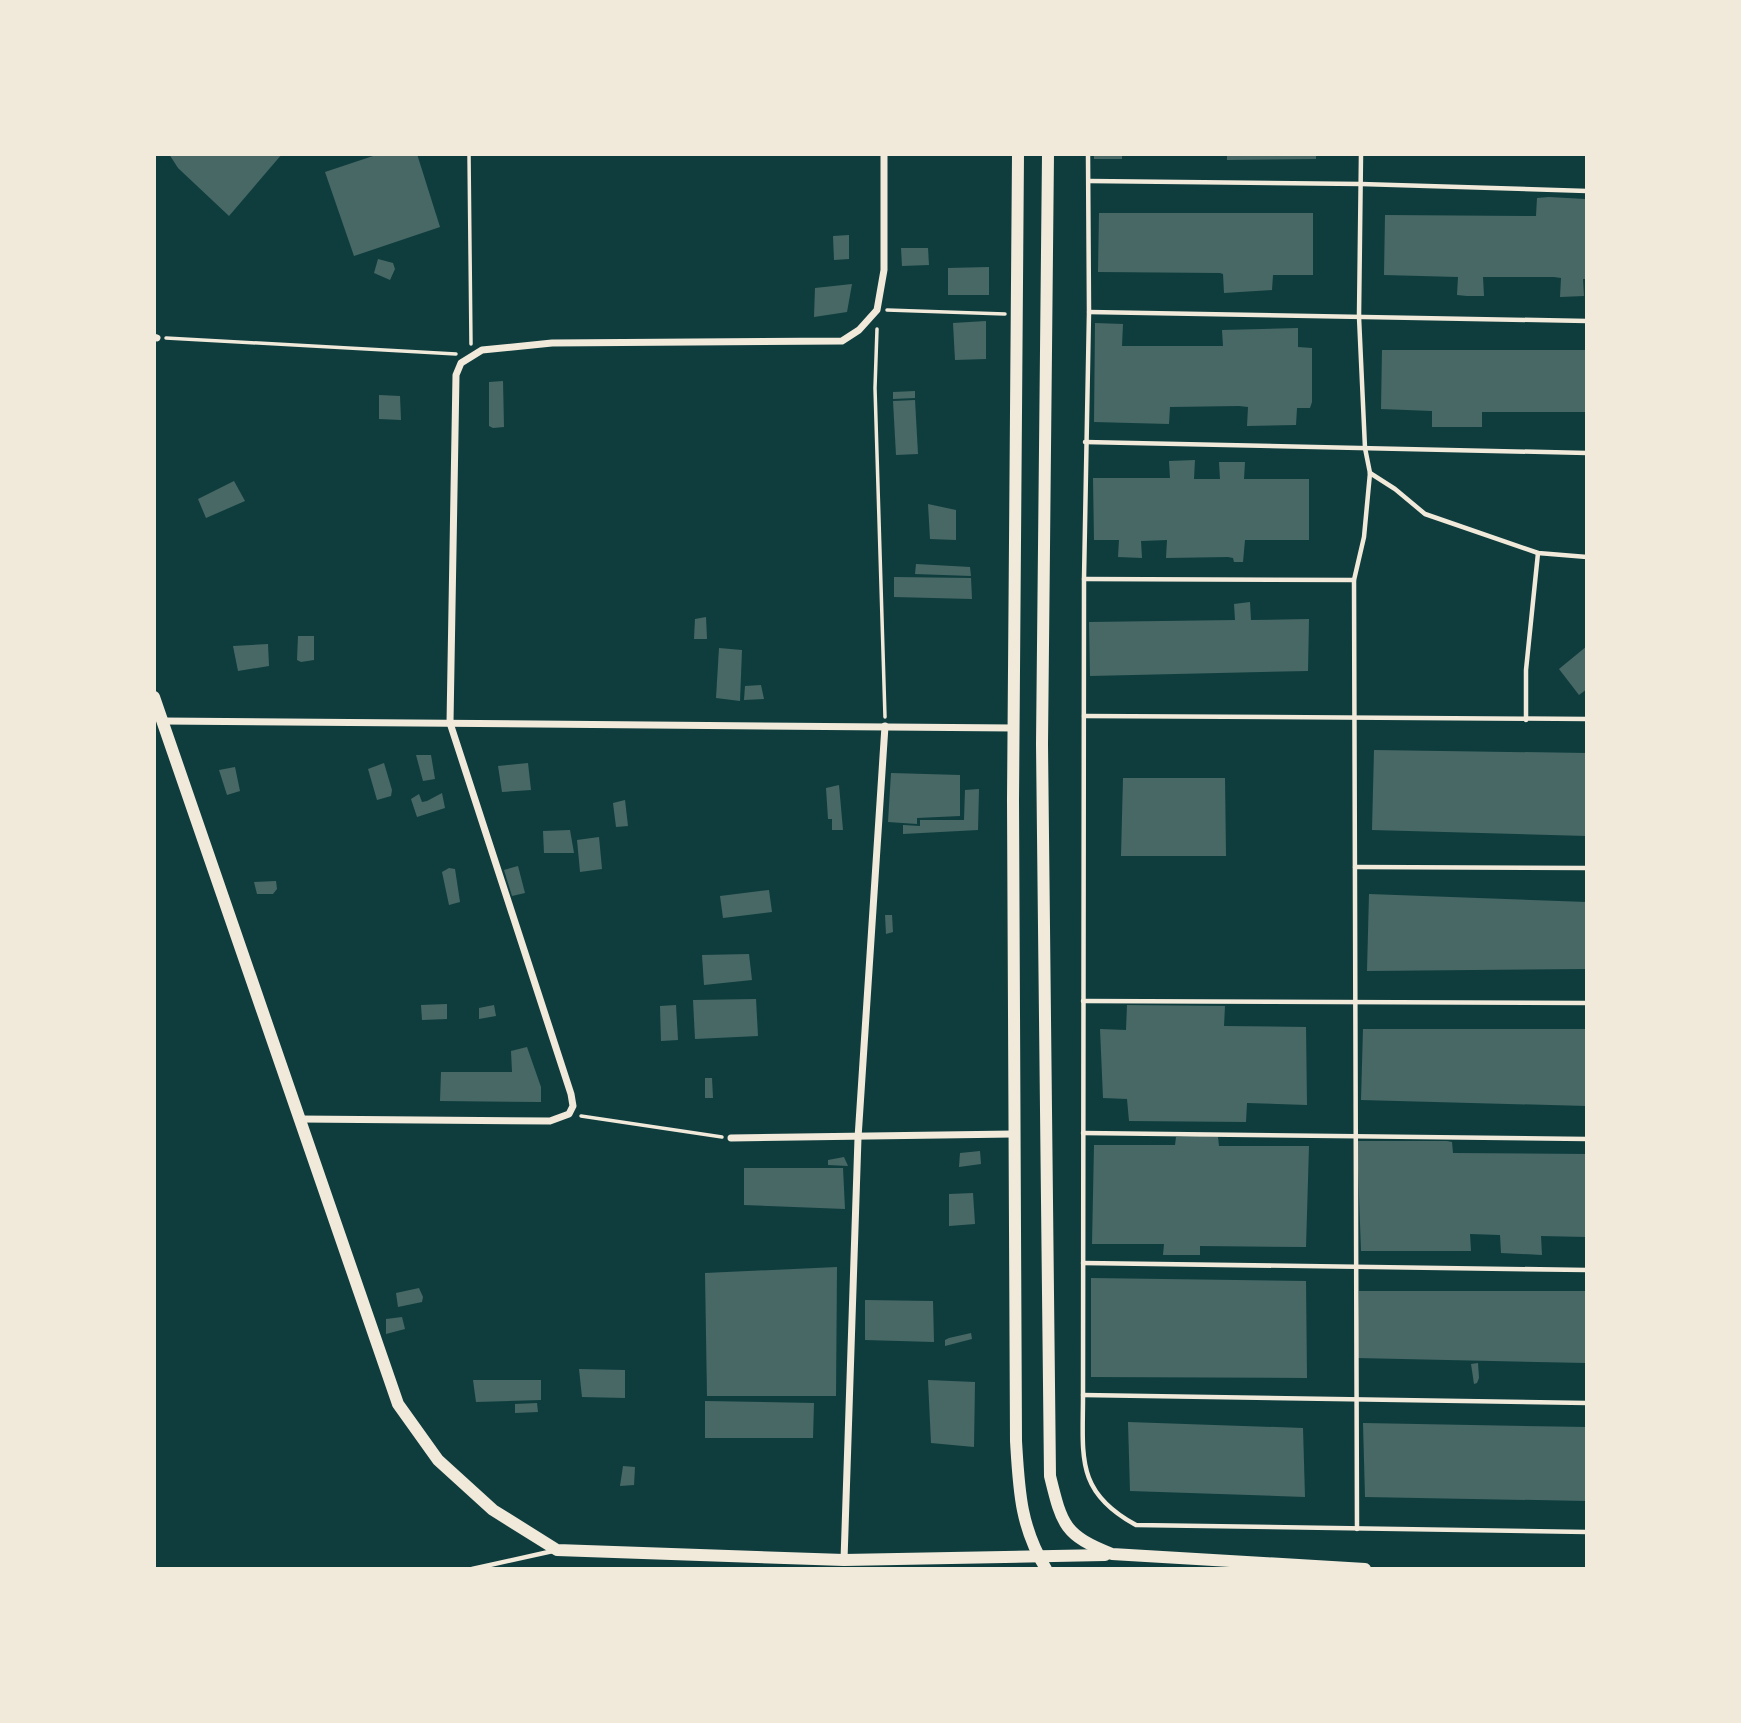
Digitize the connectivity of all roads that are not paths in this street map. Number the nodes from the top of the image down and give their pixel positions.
1 (884, 154) edge
2 (1018, 154) edge
3 (1048, 154) edge
4 (1088, 154) edge
5 (1361, 154) edge
6 (1089, 181) junction
7 (1361, 184) junction
8 (1587, 191) edge
9 (1089, 312) junction
10 (1359, 317) junction
11 (1587, 321) edge
12 (1085, 442) junction
13 (1365, 448) junction
14 (1587, 453) edge
15 (1370, 473) junction
16 (1538, 553) junction
17 (1587, 557) edge
18 (1084, 579) junction
19 (1354, 580) junction
20 (154, 696) edge
21 (1084, 716) junction
22 (1355, 718) junction
23 (1587, 719) edge
24 (1526, 720) junction
25 (163, 722) junction
26 (450, 723) junction
27 (885, 726) junction
28 (1014, 728) junction
29 (1355, 867) junction
30 (1587, 868) edge
31 (1083, 1001) junction
32 (1356, 1002) junction
33 (1587, 1003) edge
34 (300, 1119) junction
35 (1083, 1132) junction
36 (1013, 1134) junction
37 (1356, 1136) junction
38 (731, 1138) road end
39 (858, 1138) junction
40 (1587, 1139) edge
41 (1083, 1263) junction
42 (1356, 1267) junction
43 (1587, 1270) edge
44 (1083, 1395) junction
45 (1356, 1399) junction
46 (1587, 1403) edge
47 (1357, 1529) junction
48 (1587, 1532) edge
49 (557, 1550) junction
50 (1112, 1555) junction
51 (1038, 1556) junction
52 (844, 1560) junction
53 (473, 1569) edge
54 (1046, 1569) edge
55 (1365, 1569) edge

1 - 26 street
2 - 28 main road
3 - 50 main road
4 - 6 lane
5 - 7 lane
6 - 7 lane
6 - 9 lane
7 - 8 lane
7 - 10 lane
9 - 10 lane
9 - 12 lane
10 - 11 lane
10 - 13 lane
12 - 13 lane
12 - 18 lane
13 - 14 lane
13 - 15 lane
15 - 16 lane
15 - 19 lane
16 - 17 lane
16 - 24 lane
18 - 19 lane
18 - 21 lane
19 - 22 lane
20 - 25 main road
21 - 22 lane
21 - 31 lane
22 - 24 lane
22 - 29 lane
23 - 24 lane
25 - 26 street
25 - 34 main road
26 - 27 street
26 - 34 street
27 - 28 street
27 - 39 street
28 - 36 main road
29 - 30 lane
29 - 32 lane
31 - 32 lane
31 - 35 lane
32 - 33 lane
32 - 37 lane
34 - 49 main road
35 - 37 lane
35 - 41 lane
36 - 39 street
36 - 51 main road
37 - 40 lane
37 - 42 lane
38 - 39 street
39 - 52 street
41 - 42 lane
41 - 44 lane
42 - 43 lane
42 - 45 lane
44 - 45 lane
44 - 47 lane
45 - 46 lane
45 - 47 lane
47 - 48 lane
49 - 52 main road
49 - 53 lane
50 - 51 main road
50 - 55 main road
51 - 52 main road
51 - 54 main road

